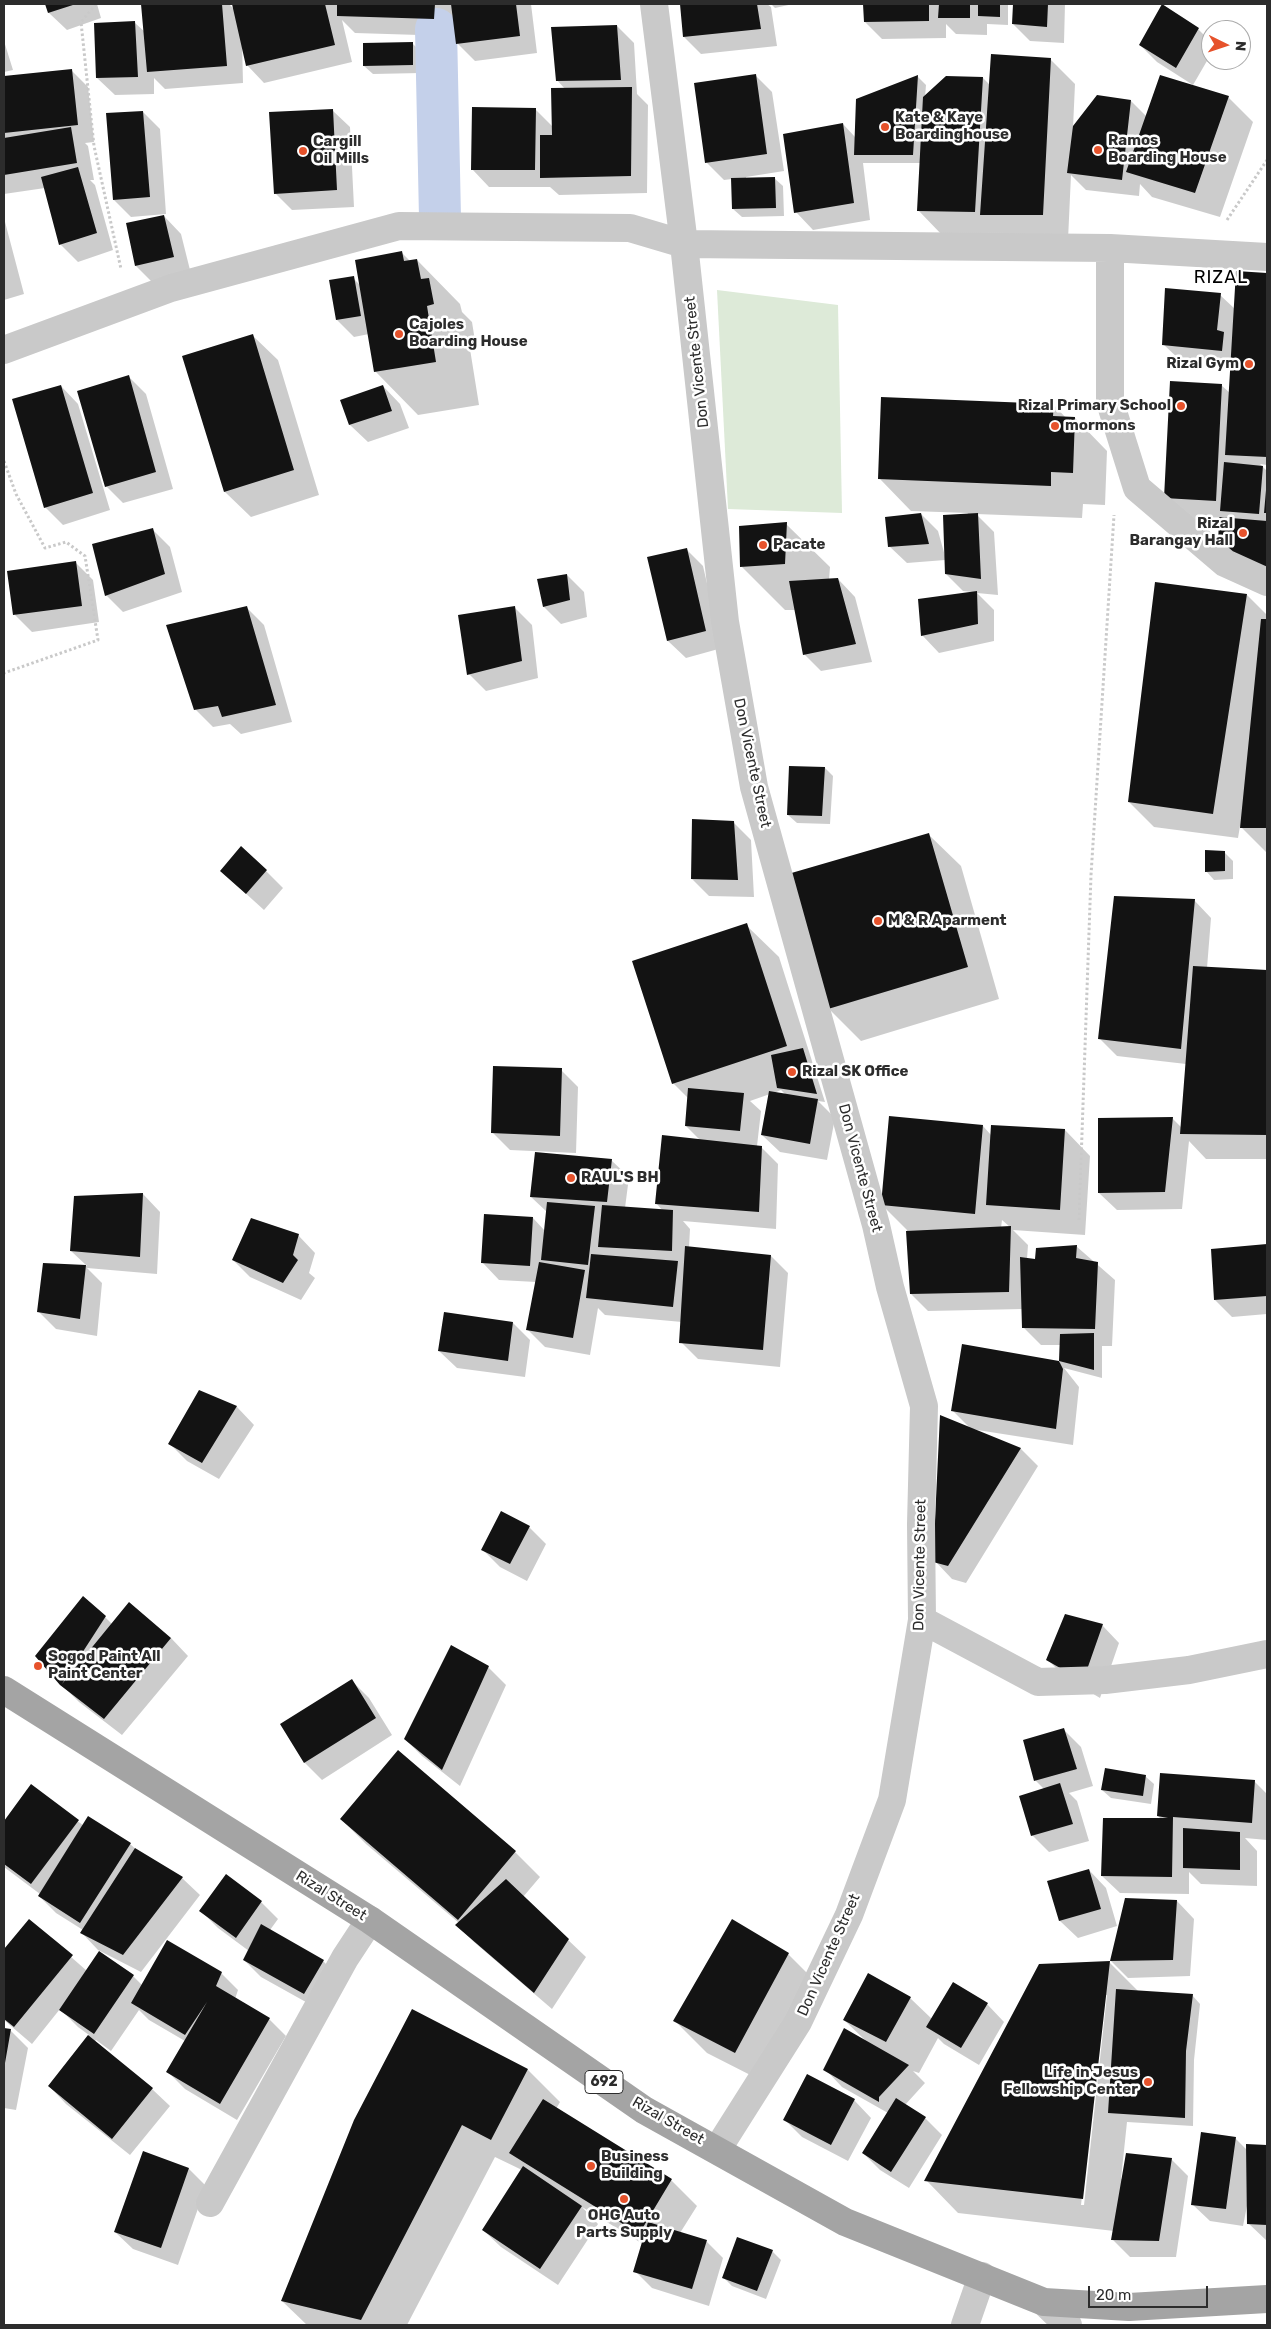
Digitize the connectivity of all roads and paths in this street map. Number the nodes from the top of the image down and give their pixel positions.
1 (97, 4) edge
2 (654, 4) edge
3 (1267, 160) edge
4 (684, 244) junction
5 (1110, 248) junction
6 (1204, 253) junction
7 (1267, 257) edge
8 (130, 303) junction
9 (4, 350) edge
10 (4, 461) edge
11 (1137, 488) junction
12 (1267, 582) edge
13 (4, 673) edge
14 (1079, 1220) dead end
15 (922, 1620) junction
16 (1267, 1654) edge
17 (4, 1690) edge
18 (370, 1920) junction
19 (717, 2150) junction
20 (210, 2203) dead end
21 (982, 2276) junction
22 (1267, 2299) edge
23 (1044, 2302) junction
24 (965, 2325) edge
25 (1068, 2325) edge

1 - 8 path
2 - 4 street, Don Vicente Street
3 - 6 path
4 - 5 street
4 - 8 street
4 - 15 street, Don Vicente Street
5 - 6 street
5 - 11 street
6 - 7 street
8 - 9 street
10 - 13 path
11 - 12 street
11 - 14 path
15 - 16 street
15 - 19 street, Don Vicente Street
17 - 18 main road, Rizal Street / 692
18 - 19 main road, Rizal Street / 692
18 - 20 street
19 - 21 main road, Rizal Street / 692
21 - 23 main road, Rizal Street / 692
21 - 24 street
22 - 23 main road, Rizal Street / 692
23 - 25 street

